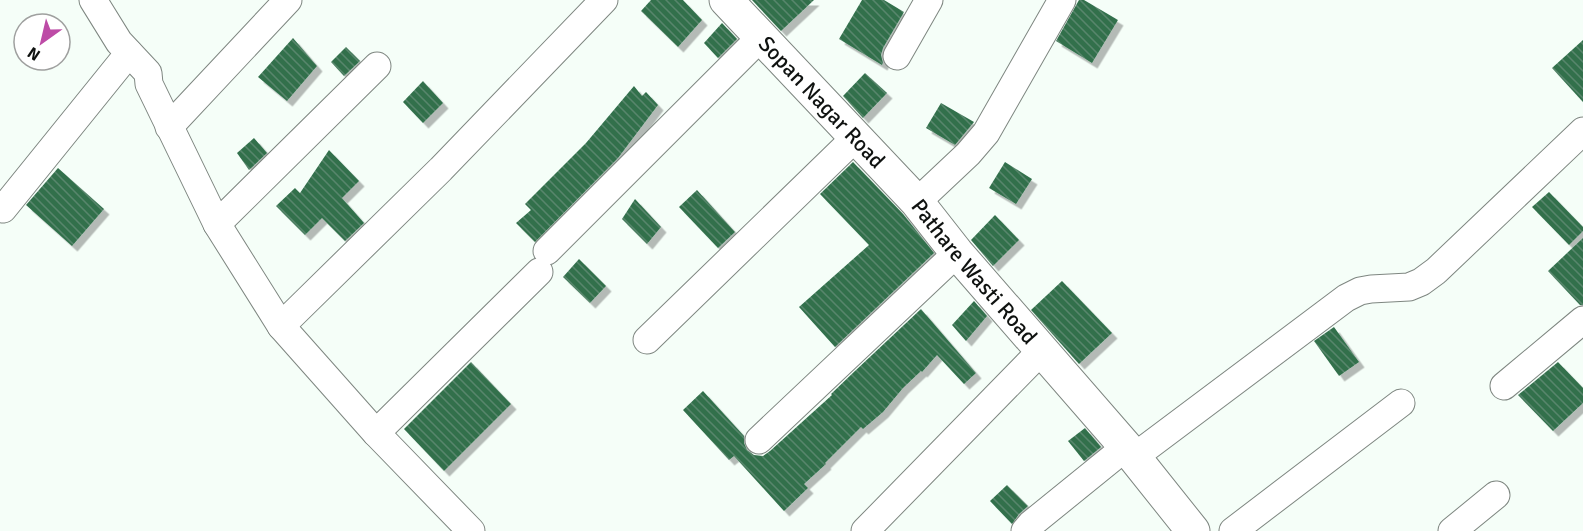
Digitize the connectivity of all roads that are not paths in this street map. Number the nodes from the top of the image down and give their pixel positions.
1 (93, 0) edge
2 (288, 0) edge
3 (604, 0) edge
4 (726, 0) edge
5 (929, 0) edge
6 (1062, 0) edge
7 (761, 38) junction
8 (129, 53) junction
9 (897, 56) dead end
10 (377, 66) dead end
11 (169, 127) junction
12 (1583, 130) edge
13 (855, 138) junction
14 (918, 202) junction
15 (3, 209) dead end
16 (217, 224) junction
17 (957, 253) junction
18 (1583, 320) edge
19 (280, 327) junction
20 (647, 340) dead end
21 (1042, 350) junction
22 (1504, 386) dead end
23 (1401, 403) dead end
24 (376, 433) junction
25 (759, 440) dead end
26 (1130, 452) junction
27 (1496, 495) dead end
28 (471, 531) edge
29 (866, 531) edge
30 (1025, 531) edge
31 (1193, 531) edge
32 (1233, 531) edge
33 (1452, 531) edge

1 - 8 street
2 - 11 street
3 - 19 street
4 - 7 street, Sopan Nagar Road
5 - 9 street
6 - 14 street, Pathare Wasti Road
7 - 13 street, Sopan Nagar Road
7 - 24 street
8 - 11 street
8 - 15 street
10 - 16 street
11 - 16 street
12 - 26 street
13 - 14 street, Sopan Nagar Road
13 - 20 street
14 - 17 street, Pathare Wasti Road
16 - 19 street
17 - 21 street, Pathare Wasti Road
17 - 25 street
18 - 22 street
19 - 24 street
21 - 26 street, Pathare Wasti Road
21 - 29 street
23 - 32 street
24 - 28 street
26 - 30 street
26 - 31 street, Pathare Wasti Road
27 - 33 street

